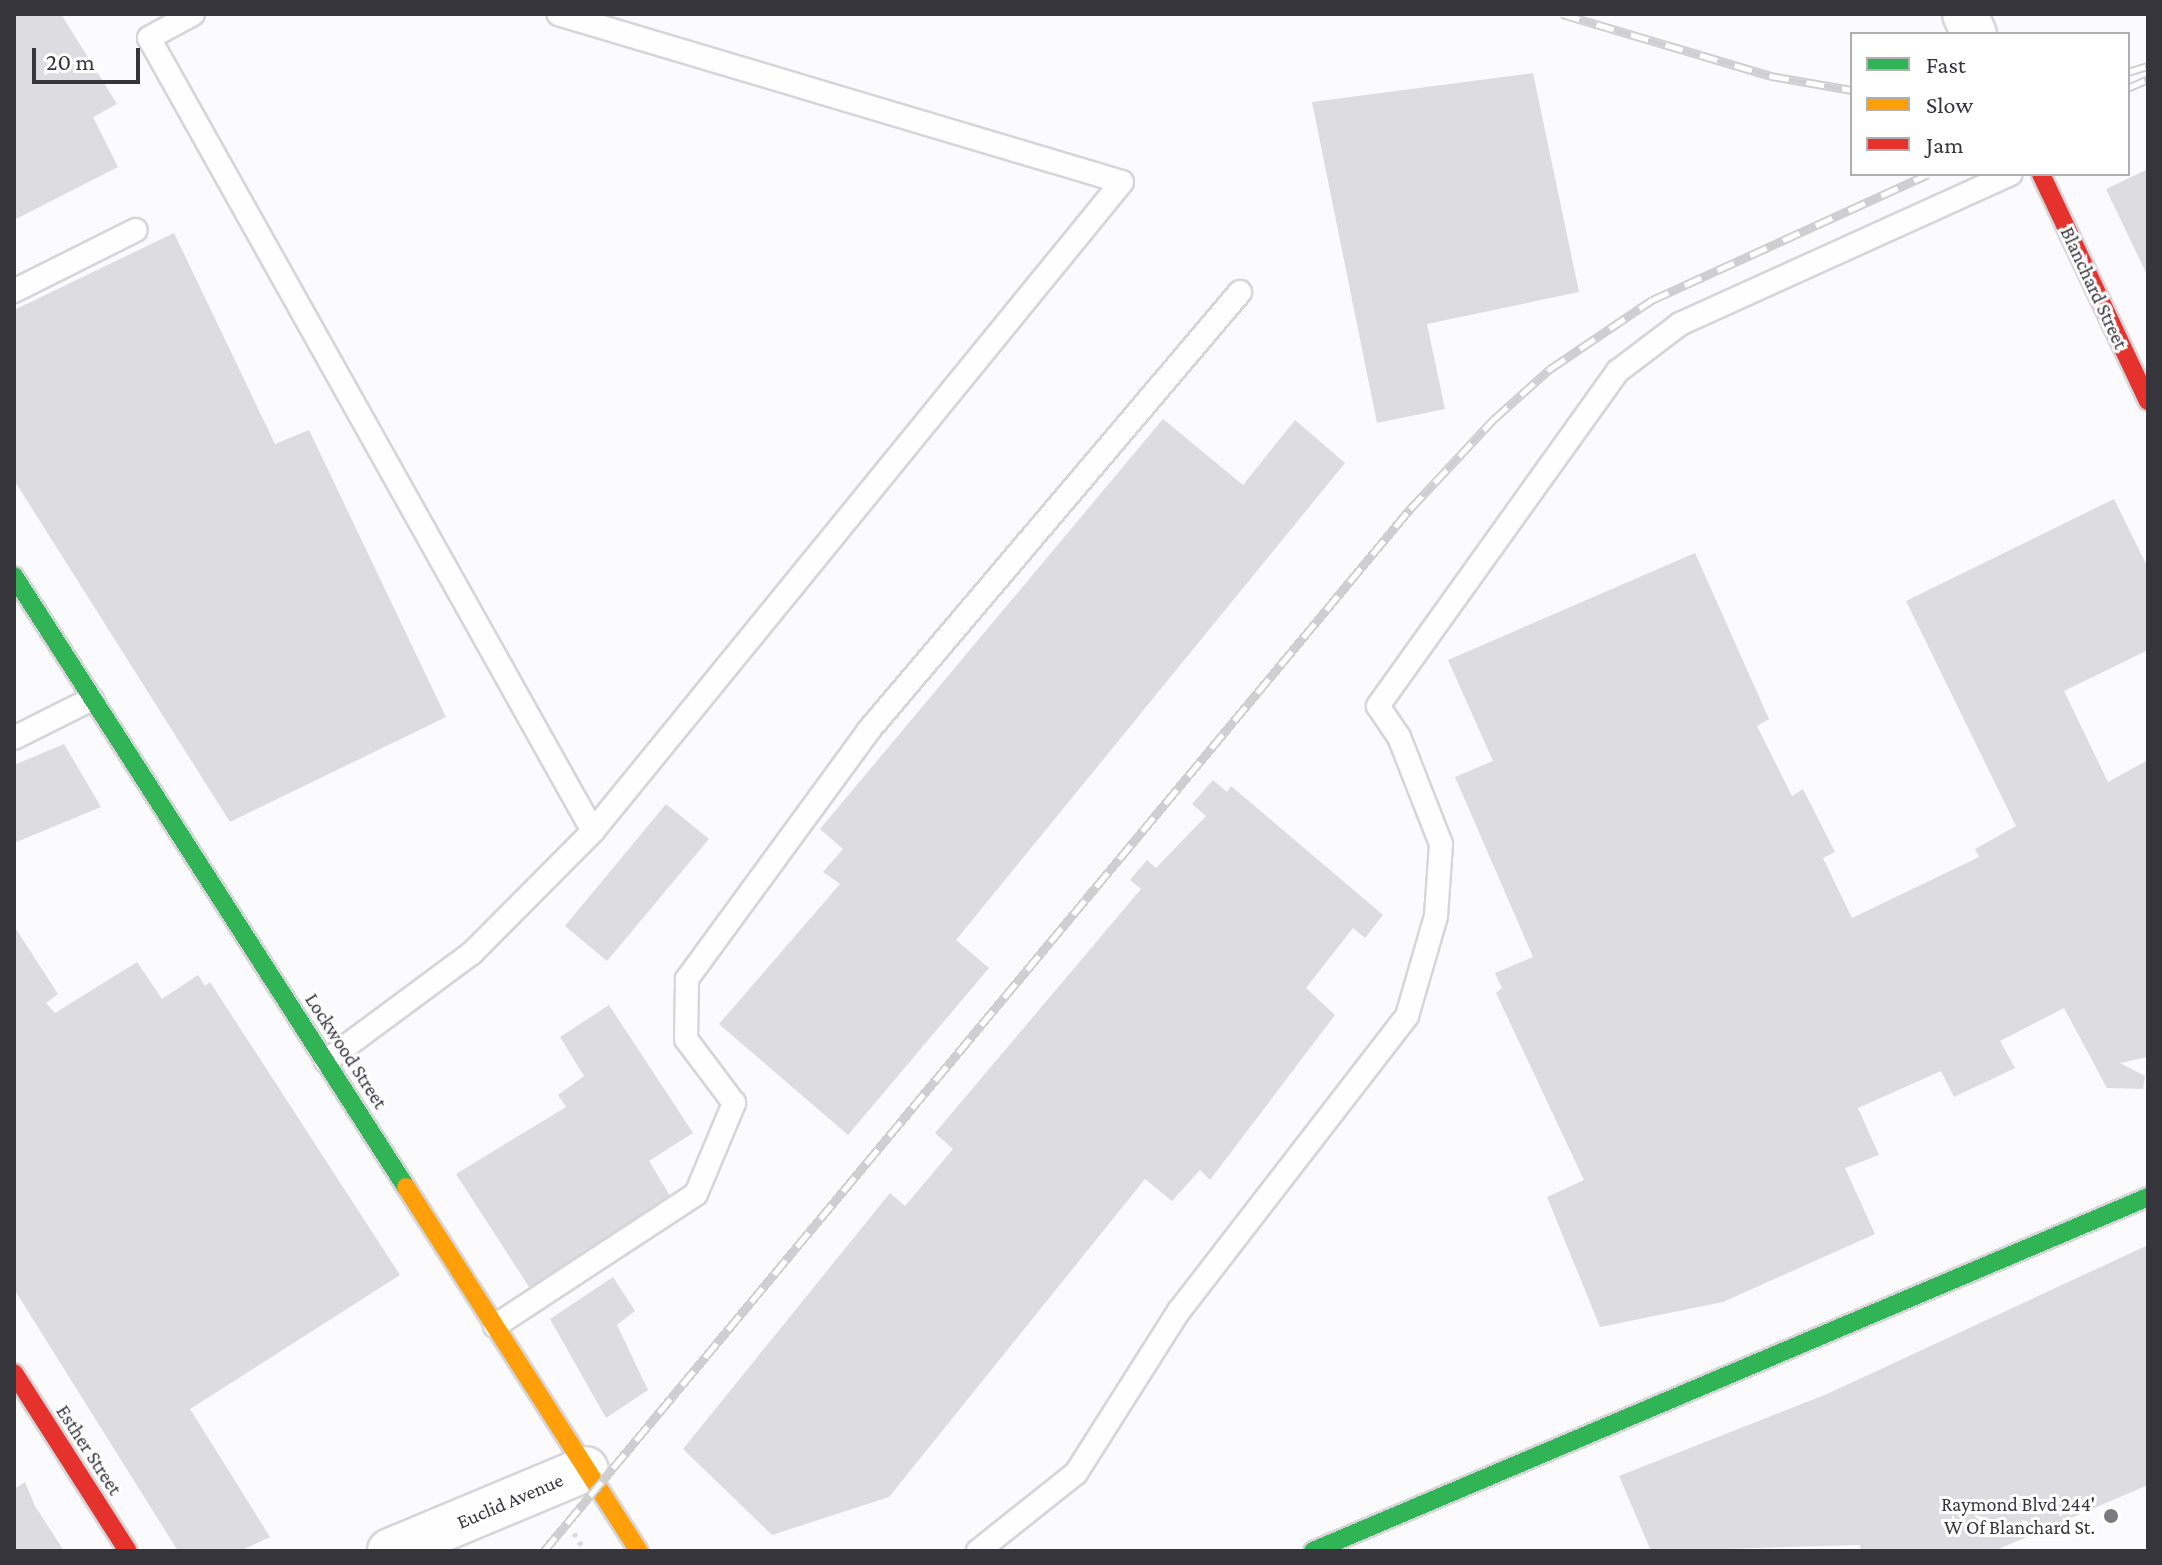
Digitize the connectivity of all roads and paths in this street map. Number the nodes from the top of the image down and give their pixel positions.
1 (193, 14) edge
2 (558, 14) edge
3 (2007, 176) edge
4 (2042, 176) edge
5 (136, 230) dead end
6 (14, 291) edge
7 (1240, 292) dead end
8 (2148, 401) edge
9 (21, 602) edge
10 (92, 699) junction
11 (14, 738) edge
12 (593, 831) junction
13 (326, 1061) junction
14 (2148, 1197) edge
15 (495, 1326) junction
16 (14, 1373) edge
17 (586, 1469) junction
18 (574, 1533) dead end
19 (128, 1551) edge
20 (390, 1551) edge
21 (585, 1551) edge
22 (639, 1551) edge
23 (978, 1551) edge
24 (1313, 1551) edge

1 - 12 lane
2 - 12 lane
3 - 23 lane
4 - 8 main road, Blanchard Street
5 - 6 lane
7 - 15 lane
9 - 10 main road, Lockwood Street
10 - 11 lane
10 - 13 main road, Lockwood Street
12 - 13 lane
13 - 15 main road, Lockwood Street
14 - 24 main road
15 - 17 main road, Lockwood Street
16 - 19 main road, Esther Street
17 - 20 street, Euclid Avenue
17 - 22 main road, Lockwood Street
18 - 21 path

